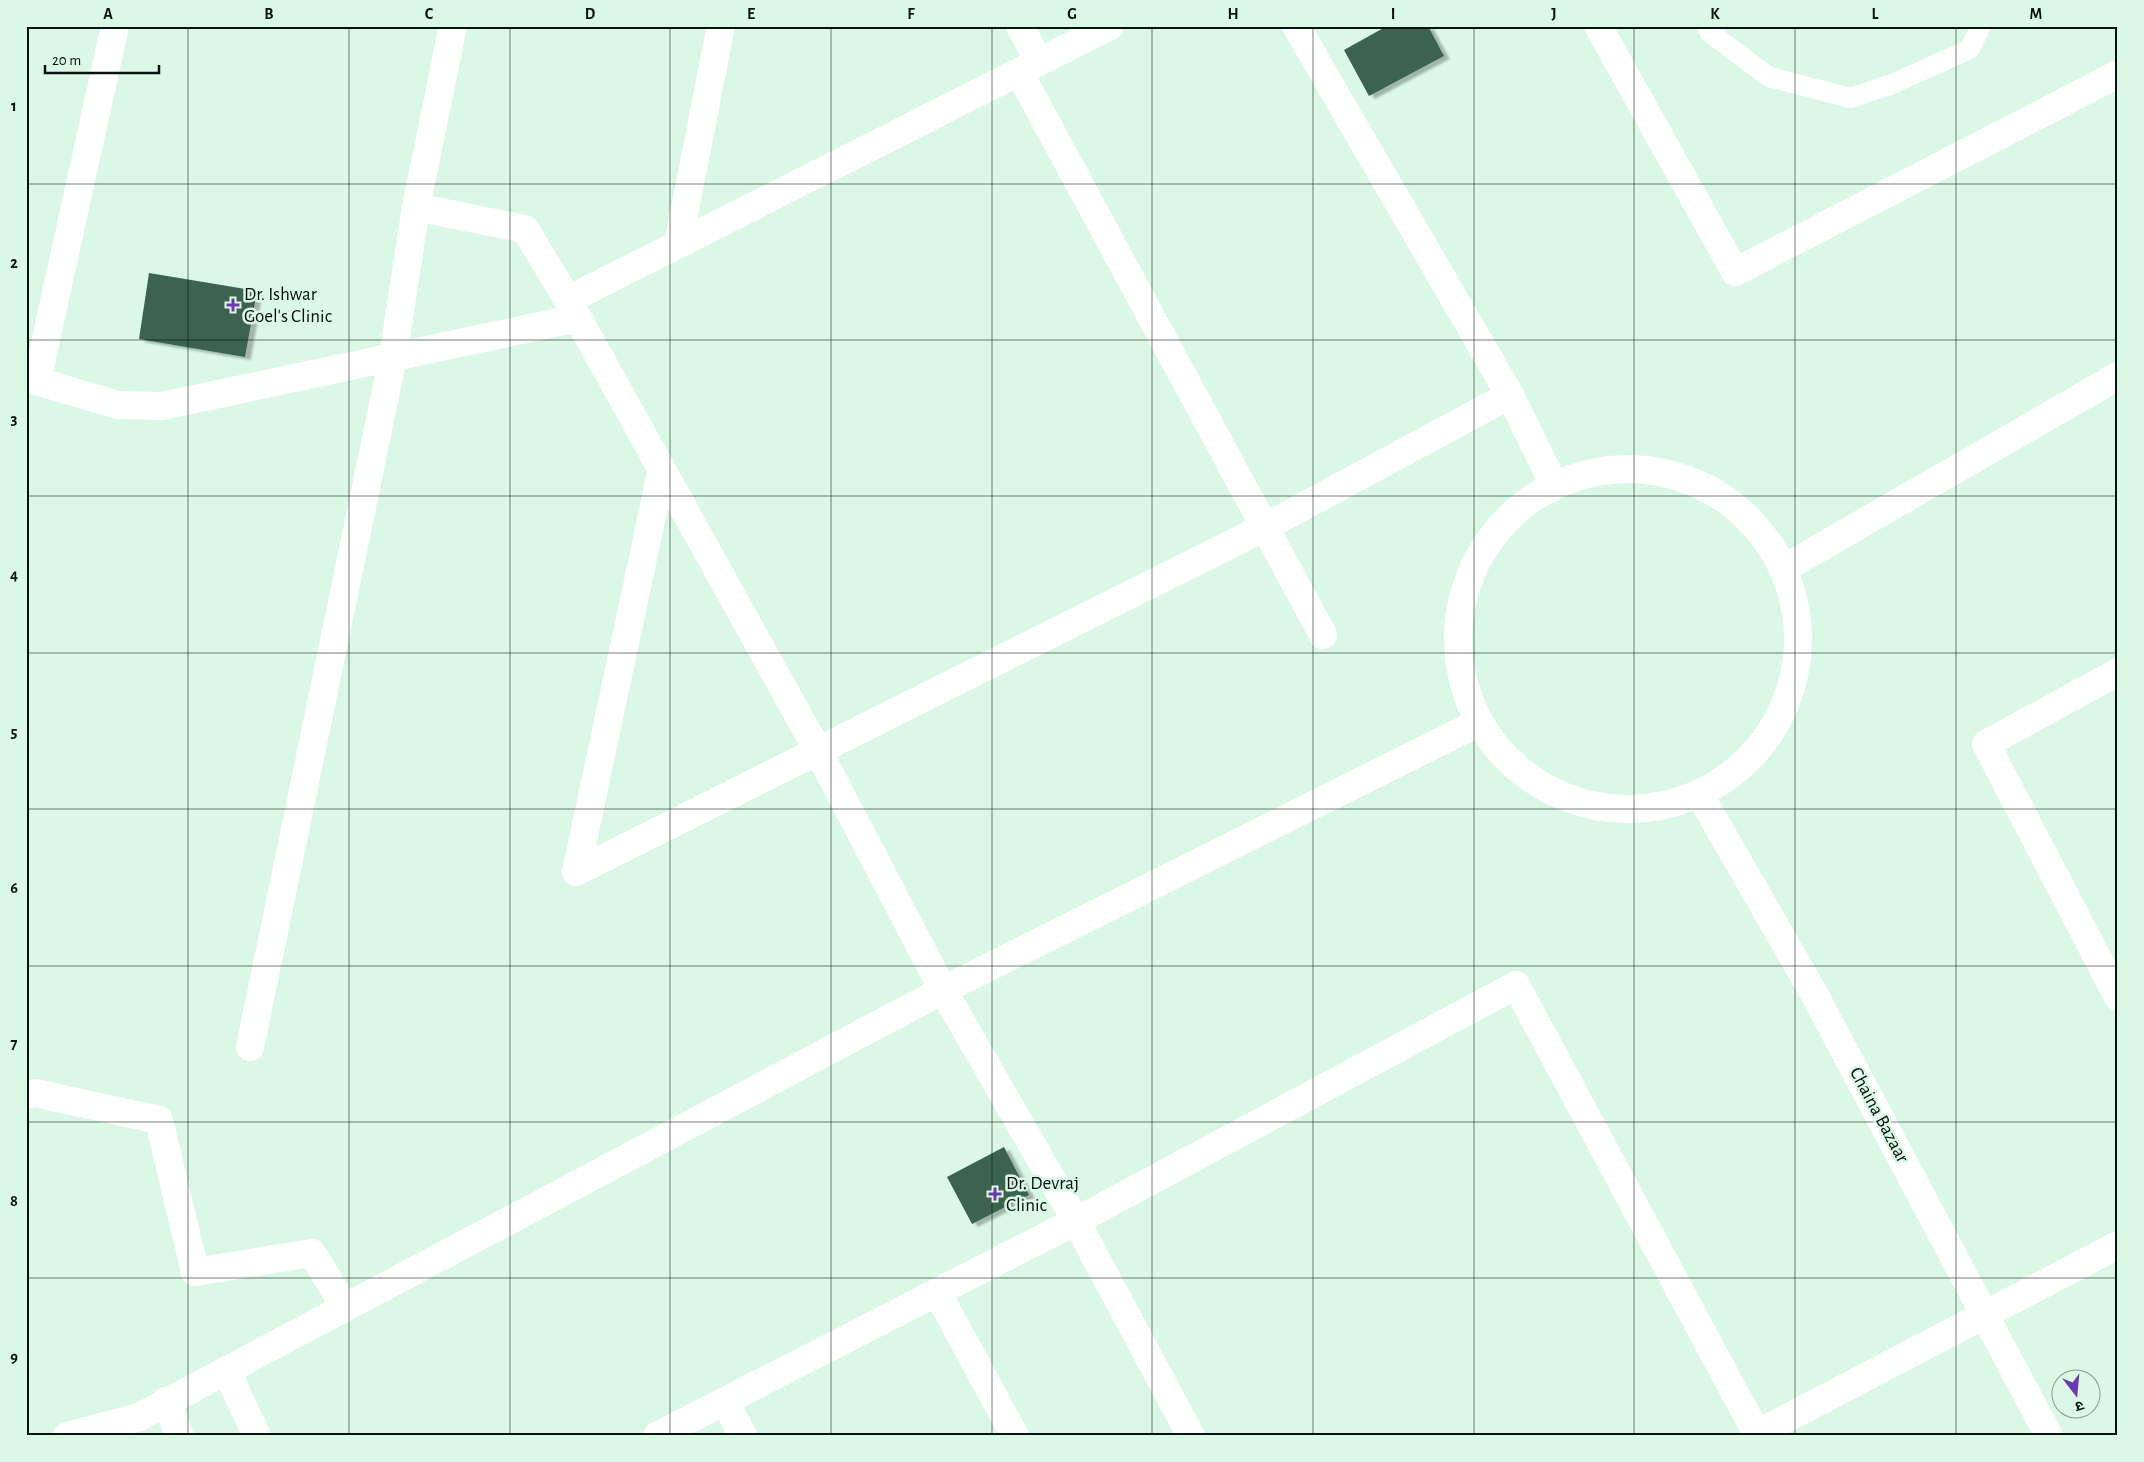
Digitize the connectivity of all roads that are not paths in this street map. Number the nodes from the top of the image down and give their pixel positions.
1 (115, 26) edge
2 (453, 26) edge
3 (721, 26) edge
4 (1020, 26) edge
5 (1110, 26) edge
6 (1296, 26) edge
7 (1598, 26) edge
8 (1707, 26) edge
9 (1981, 26) edge
10 (1029, 67) junction
11 (2118, 74) edge
12 (416, 207) junction
13 (678, 244) junction
14 (573, 310) junction
15 (393, 357) junction
16 (2118, 376) edge
17 (32, 379) edge
18 (1510, 395) junction
19 (662, 469) junction
20 (1554, 485) junction
21 (1265, 527) junction
22 (1788, 566) junction
23 (1323, 635) dead end
24 (2118, 672) edge
25 (1476, 724) junction
26 (818, 751) junction
27 (1701, 797) junction
28 (943, 990) junction
29 (2118, 997) edge
30 (250, 1047) dead end
31 (26, 1095) edge
32 (1076, 1221) junction
33 (2118, 1245) edge
34 (937, 1292) junction
35 (345, 1307) junction
36 (1984, 1315) junction
37 (226, 1370) junction
38 (724, 1401) junction
39 (166, 1402) junction
40 (1756, 1435) edge
41 (67, 1436) edge
42 (180, 1436) edge
43 (257, 1436) edge
44 (657, 1436) edge
45 (743, 1436) edge
46 (1015, 1436) edge
47 (1191, 1436) edge
48 (2049, 1436) edge

1 - 17 street
2 - 12 street
3 - 13 street
4 - 10 street
5 - 10 street
6 - 18 street
7 - 11 street
8 - 9 lane
10 - 13 street
10 - 21 street
12 - 14 street
12 - 15 street
13 - 14 street
14 - 15 street
14 - 19 street
15 - 17 street
15 - 30 street
16 - 22 street
18 - 20 street
18 - 21 street
19 - 26 street
19 - 26 street
20 - 22 street
20 - 25 street
21 - 23 street
21 - 26 street
22 - 27 street
24 - 29 street
25 - 27 street
25 - 28 street
26 - 28 street
27 - 36 street, Chaina Bazaar
28 - 32 street
28 - 35 street
31 - 35 street
32 - 34 street
32 - 40 street
32 - 47 street
33 - 36 street
34 - 38 street
34 - 46 street
35 - 37 street
36 - 40 street
36 - 48 street, Chaina Bazaar
37 - 39 street
37 - 43 street
38 - 44 street
38 - 45 street
39 - 41 street
39 - 42 street

